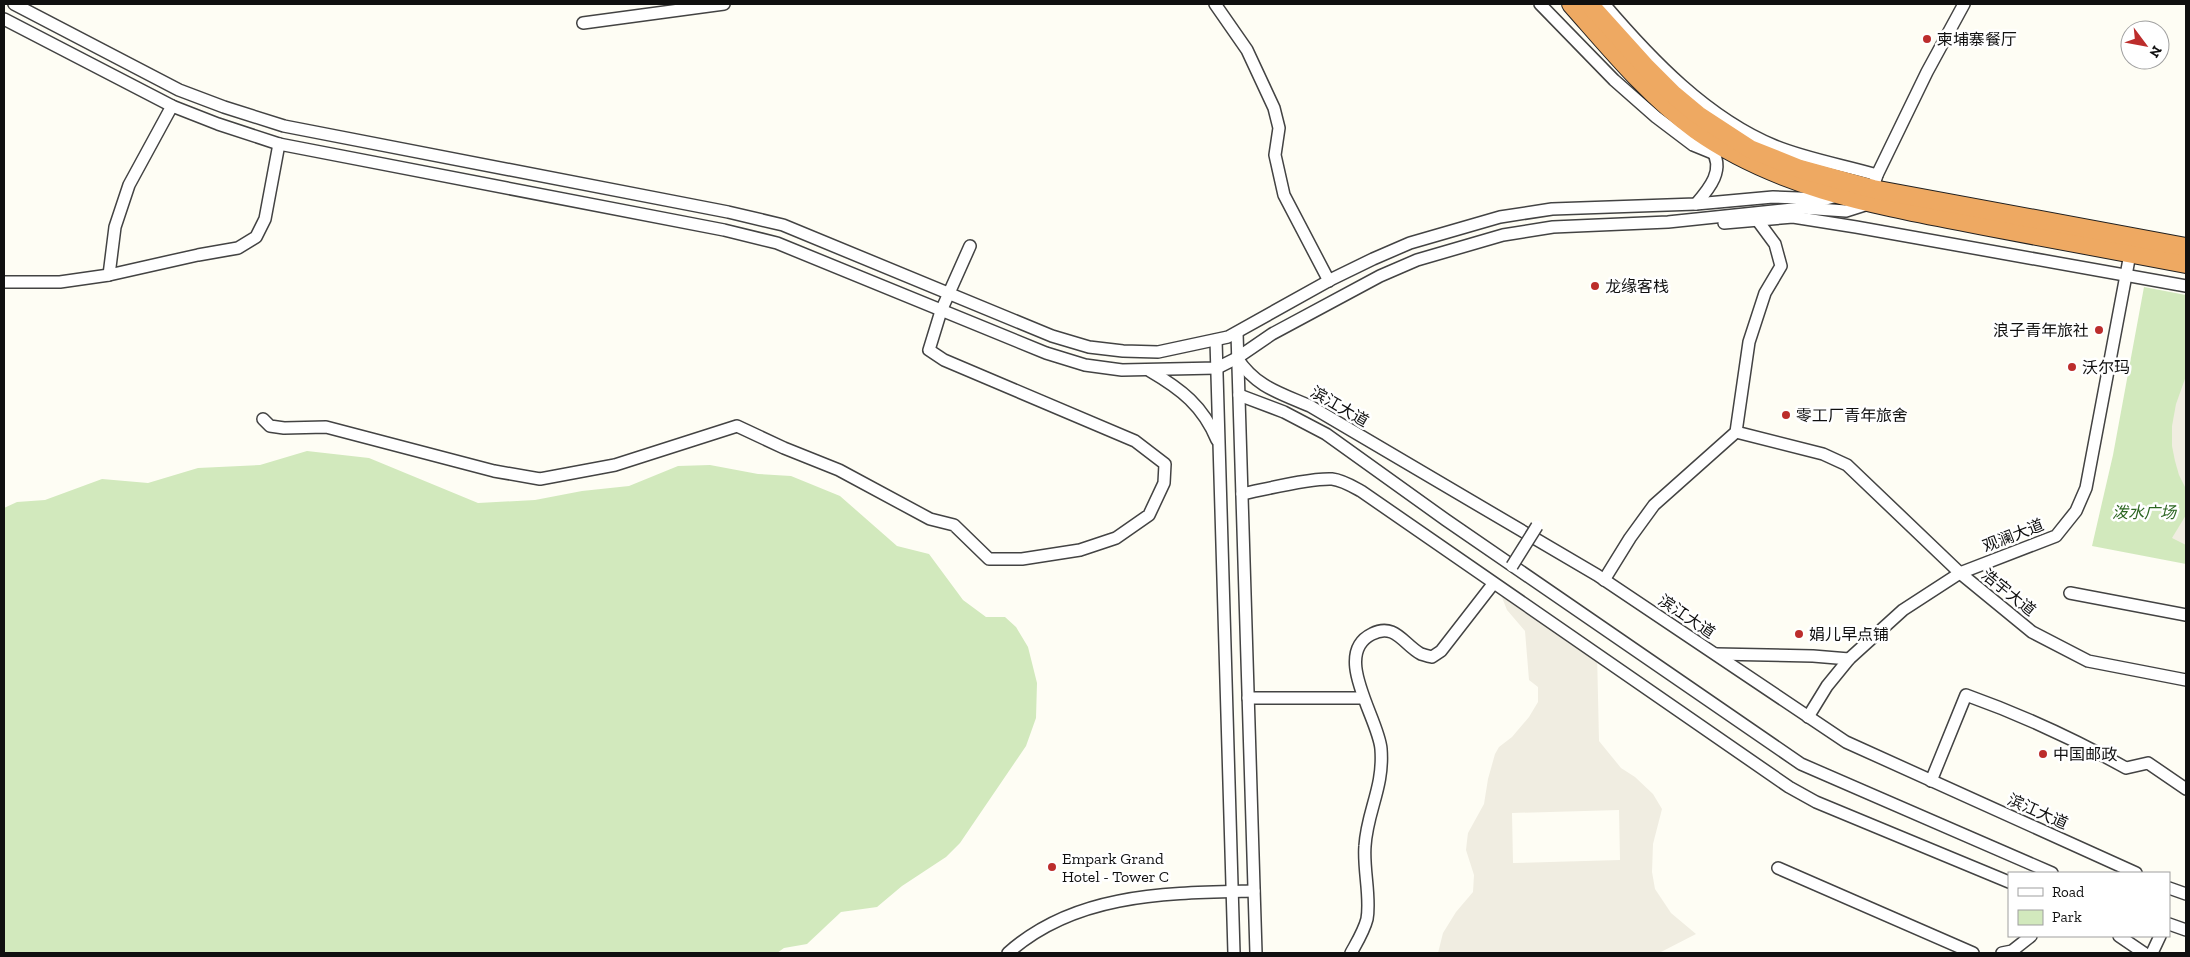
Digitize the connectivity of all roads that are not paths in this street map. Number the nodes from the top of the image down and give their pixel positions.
1 (14, 4) edge
2 (724, 4) edge
3 (1216, 4) edge
4 (1540, 4) edge
5 (1571, 4) edge
6 (1589, 4) edge
7 (1604, 4) edge
8 (1964, 4) edge
9 (4, 19) edge
10 (583, 23) dead end
11 (172, 106) junction
12 (1696, 130) junction
13 (279, 144) junction
14 (1715, 154) junction
15 (1873, 189) junction
16 (1841, 196) junction
17 (1696, 204) junction
18 (1607, 206) junction
19 (1758, 221) junction
20 (1668, 222) junction
21 (1608, 225) junction
22 (1990, 227) junction
23 (970, 246) dead end
24 (2186, 247) edge
25 (1986, 249) junction
26 (2130, 254) junction
27 (2186, 264) edge
28 (2126, 274) junction
29 (109, 275) junction
30 (1329, 281) junction
31 (4, 282) edge
32 (2186, 286) edge
33 (948, 294) junction
34 (941, 311) junction
35 (1237, 333) junction
36 (1216, 340) junction
37 (1237, 358) junction
38 (1217, 368) junction
39 (1149, 370) junction
40 (1240, 395) junction
41 (264, 419) dead end
42 (1736, 432) junction
43 (1220, 447) junction
44 (1242, 494) junction
45 (1537, 526) dead end
46 (1512, 566) junction
47 (1960, 573) junction
48 (1604, 580) junction
49 (1493, 584) junction
50 (2070, 593) dead end
51 (2186, 615) edge
52 (1715, 654) junction
53 (1849, 659) junction
54 (2186, 680) edge
55 (1248, 698) junction
56 (1364, 698) junction
57 (1808, 717) junction
58 (1931, 781) junction
59 (2186, 789) edge
60 (1778, 868) dead end
61 (2050, 872) edge
62 (2134, 872) edge
63 (2008, 882) edge
64 (2170, 888) edge
65 (1254, 891) junction
66 (1232, 892) junction
67 (2186, 894) edge
68 (2170, 924) edge
69 (2186, 930) edge
70 (2030, 937) edge
71 (2120, 937) edge
72 (2160, 937) edge
73 (1008, 953) edge
74 (1234, 953) edge
75 (1256, 953) edge
76 (1351, 953) edge
77 (1973, 953) edge
78 (2002, 953) edge
79 (2144, 953) edge
80 (2152, 953) edge

1 - 33 street
2 - 10 street
3 - 30 street
4 - 14 street
5 - 12 highway
6 - 15 highway
7 - 15 street
8 - 15 street
9 - 11 street
11 - 13 street
11 - 29 street
12 - 14 street
12 - 16 highway
13 - 29 street
13 - 34 street
14 - 17 street
15 - 16 highway
15 - 20 street
15 - 22 highway
15 - 24 highway
16 - 17 street
17 - 18 street
18 - 21 street
18 - 30 street
19 - 20 street
19 - 25 street
19 - 42 street
20 - 21 street
21 - 37 street
22 - 25 street
22 - 26 highway
23 - 33 street
25 - 28 street
26 - 27 highway
26 - 28 street, 观澜大道
28 - 32 street
28 - 47 street, 观澜大道
29 - 31 street
30 - 35 street
33 - 34 street
33 - 36 street
34 - 39 street
34 - 41 street
35 - 36 street
35 - 37 street
36 - 38 street
37 - 38 street
37 - 40 street
37 - 48 street, 滨江大道
38 - 39 street
38 - 43 street
39 - 43 street
40 - 44 street
40 - 46 street
42 - 47 street, 浩宇大道
42 - 48 street
43 - 66 street
44 - 49 street
44 - 55 street
45 - 46 street, bridge
46 - 61 street
47 - 53 street, 观澜大道
47 - 54 street, 浩宇大道
48 - 52 street, 滨江大道
49 - 56 street
49 - 63 street
50 - 51 street
52 - 53 street
52 - 57 street, 滨江大道
53 - 57 street, 观澜大道
55 - 56 street
55 - 65 street
56 - 76 street
57 - 58 street, 滨江大道
58 - 59 street
58 - 62 street, 滨江大道
60 - 77 street
64 - 67 street
65 - 66 street
65 - 75 street
66 - 73 street
66 - 74 street
68 - 69 street
70 - 78 street
71 - 79 street
72 - 80 street

